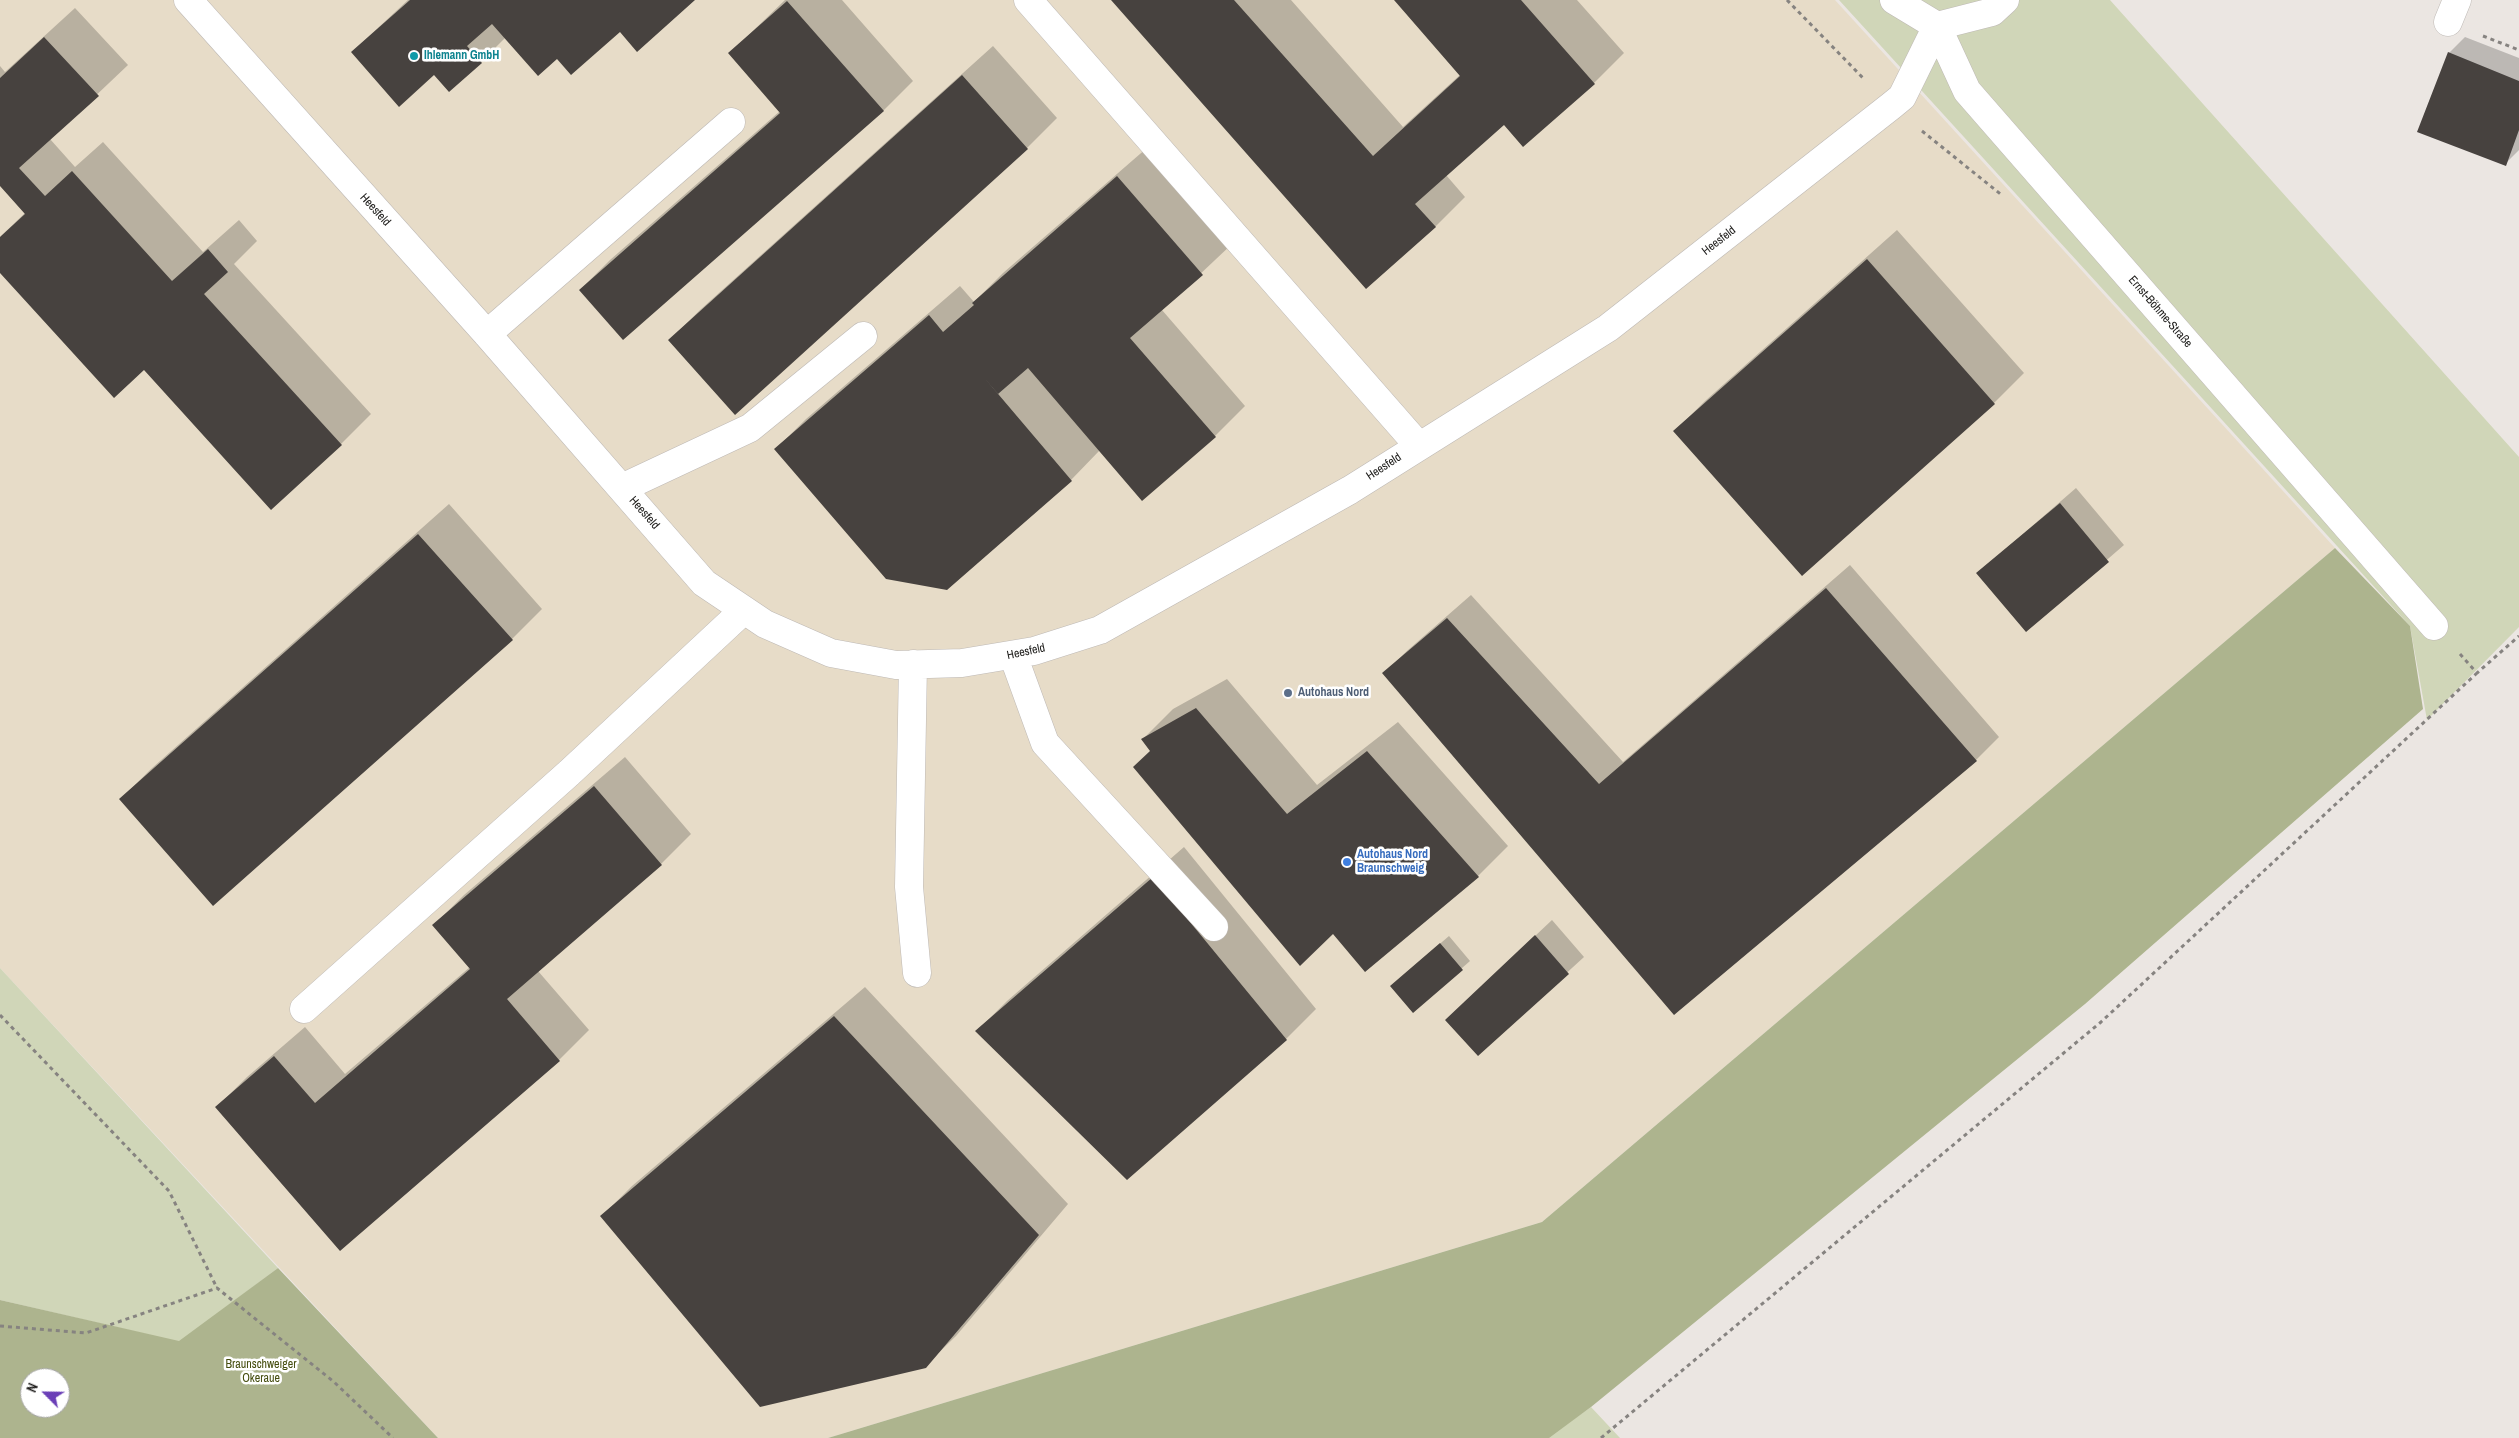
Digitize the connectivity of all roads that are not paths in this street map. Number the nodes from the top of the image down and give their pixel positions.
1 (188, 0) edge
2 (1028, 0) edge
3 (1894, 0) edge
4 (2005, 0) edge
5 (1937, 26) junction
6 (731, 122) dead end
7 (487, 334) junction
8 (863, 336) dead end
9 (1418, 445) junction
10 (622, 488) junction
11 (744, 610) junction
12 (2434, 626) road end
13 (1013, 655) junction
14 (913, 664) junction
15 (1214, 926) dead end
16 (917, 973) dead end
17 (304, 1009) dead end

1 - 7 street, Heesfeld
2 - 9 street
3 - 5 street
4 - 5 street
5 - 9 street, Heesfeld
5 - 12 street, Ernst-Böhme-Straße
6 - 7 street
7 - 10 street, Heesfeld
8 - 10 street
9 - 13 street, Heesfeld
10 - 11 street, Heesfeld
11 - 14 street, Heesfeld
11 - 17 street
13 - 14 street, Heesfeld
13 - 15 street
14 - 16 street

